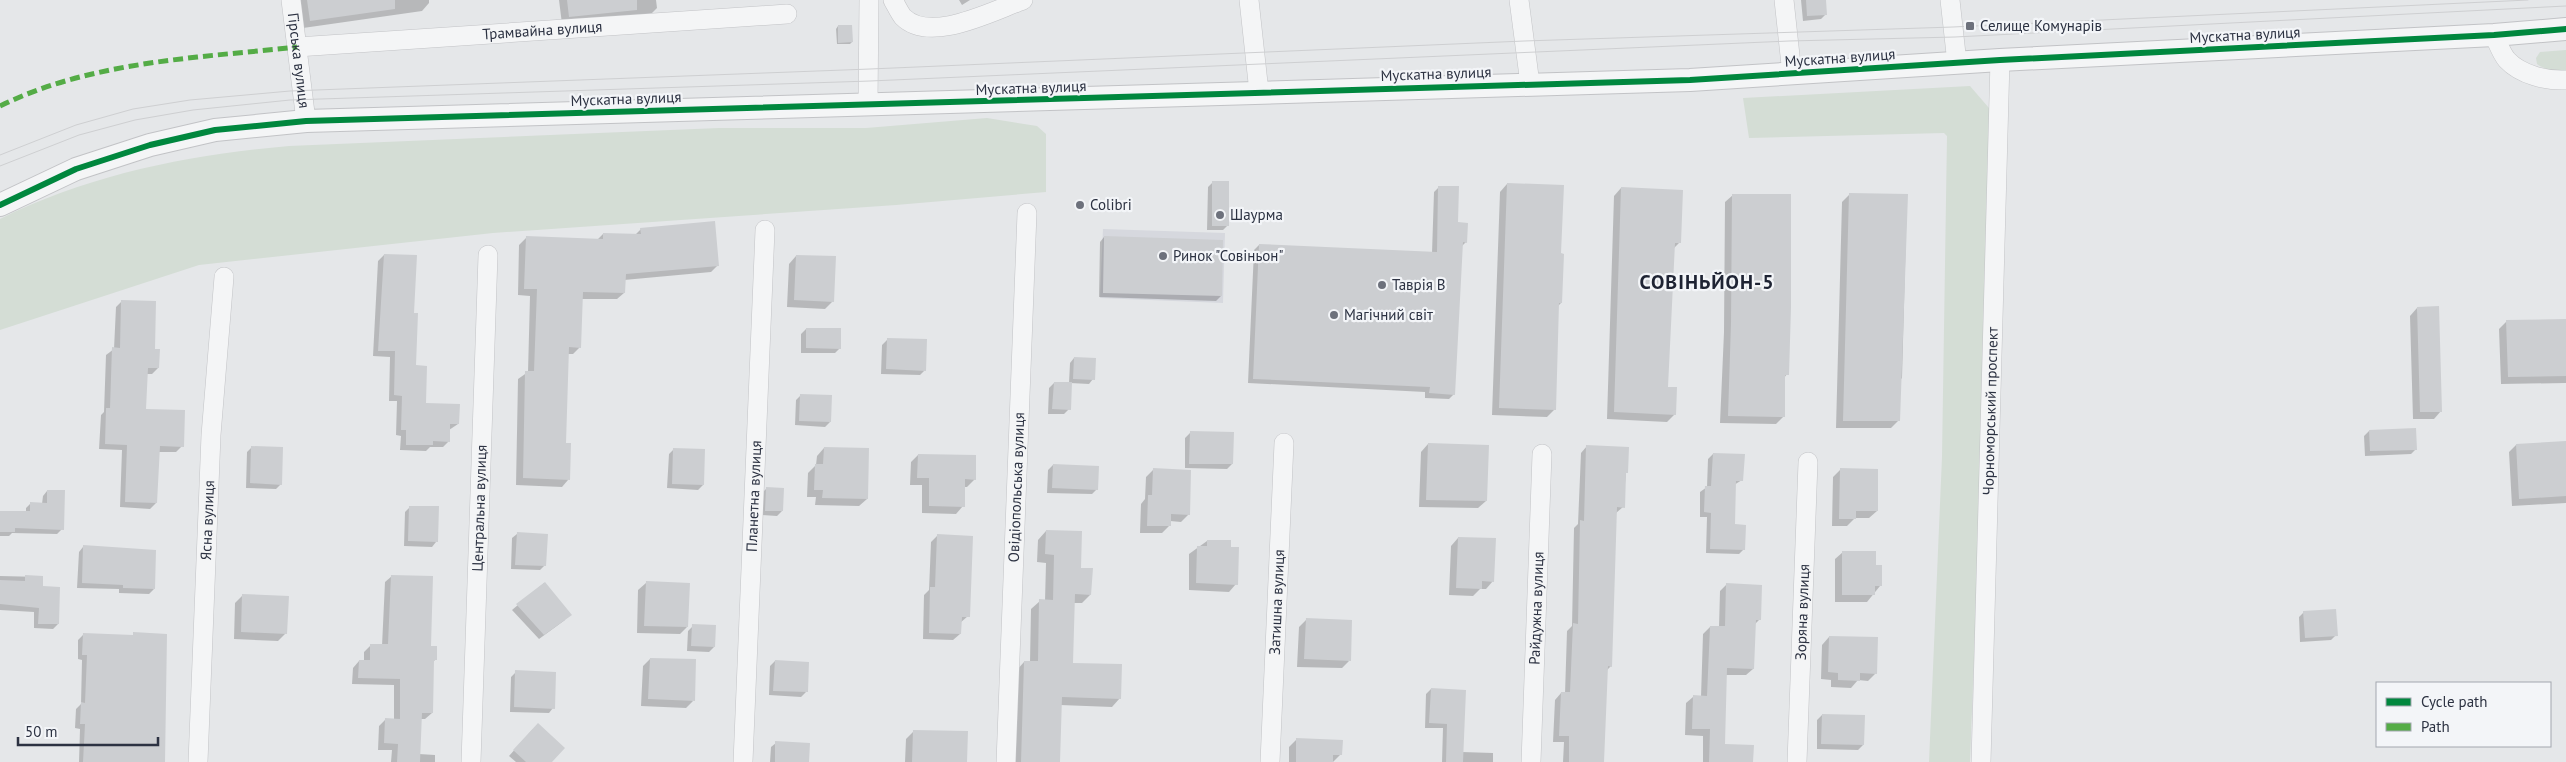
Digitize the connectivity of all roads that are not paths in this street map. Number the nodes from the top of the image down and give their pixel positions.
1 (291, 0) edge
2 (869, 0) edge
3 (893, 0) edge
4 (1023, 0) edge
5 (1249, 0) edge
6 (1519, 0) edge
7 (1784, 0) edge
8 (1950, 0) edge
9 (787, 14) dead end
10 (2566, 29) edge
11 (2494, 35) junction
12 (297, 47) junction
13 (2000, 60) junction
14 (1957, 63) junction
15 (1792, 74) junction
16 (2566, 80) edge
17 (1530, 84) junction
18 (1259, 92) junction
19 (868, 105) junction
20 (306, 121) junction
21 (0, 205) edge
22 (1027, 213) dead end
23 (765, 230) dead end
24 (488, 255) dead end
25 (224, 277) dead end
26 (1284, 443) dead end
27 (1542, 454) dead end
28 (1808, 462) dead end
29 (198, 762) edge
30 (471, 762) edge
31 (743, 762) edge
32 (1006, 762) edge
33 (1270, 762) edge
34 (1531, 762) edge
35 (1796, 762) edge
36 (1981, 762) edge

1 - 12 street, Гірська вулиця
2 - 19 street
3 - 4 street
5 - 18 street
6 - 17 street
7 - 15 street
8 - 14 street
9 - 12 street, Трамвайна вулиця
10 - 11 street, Мускатна вулиця
11 - 13 street, Мускатна вулиця
11 - 16 street
12 - 20 street, Гірська вулиця
13 - 14 street, Мускатна вулиця
13 - 36 street, Чорноморський проспект
14 - 15 street, Мускатна вулиця
15 - 17 street, Мускатна вулиця
17 - 18 street, Мускатна вулиця
18 - 19 street, Мускатна вулиця
19 - 20 street, Мускатна вулиця
20 - 21 street, Мускатна вулиця
22 - 32 street, Овідіопольська вулиця
23 - 31 street, Планетна вулиця
24 - 30 street, Центральна вулиця
25 - 29 street, Ясна вулиця
26 - 33 street, Затишна вулиця
27 - 34 street, Райдужна вулиця
28 - 35 street, Зоряна вулиця

